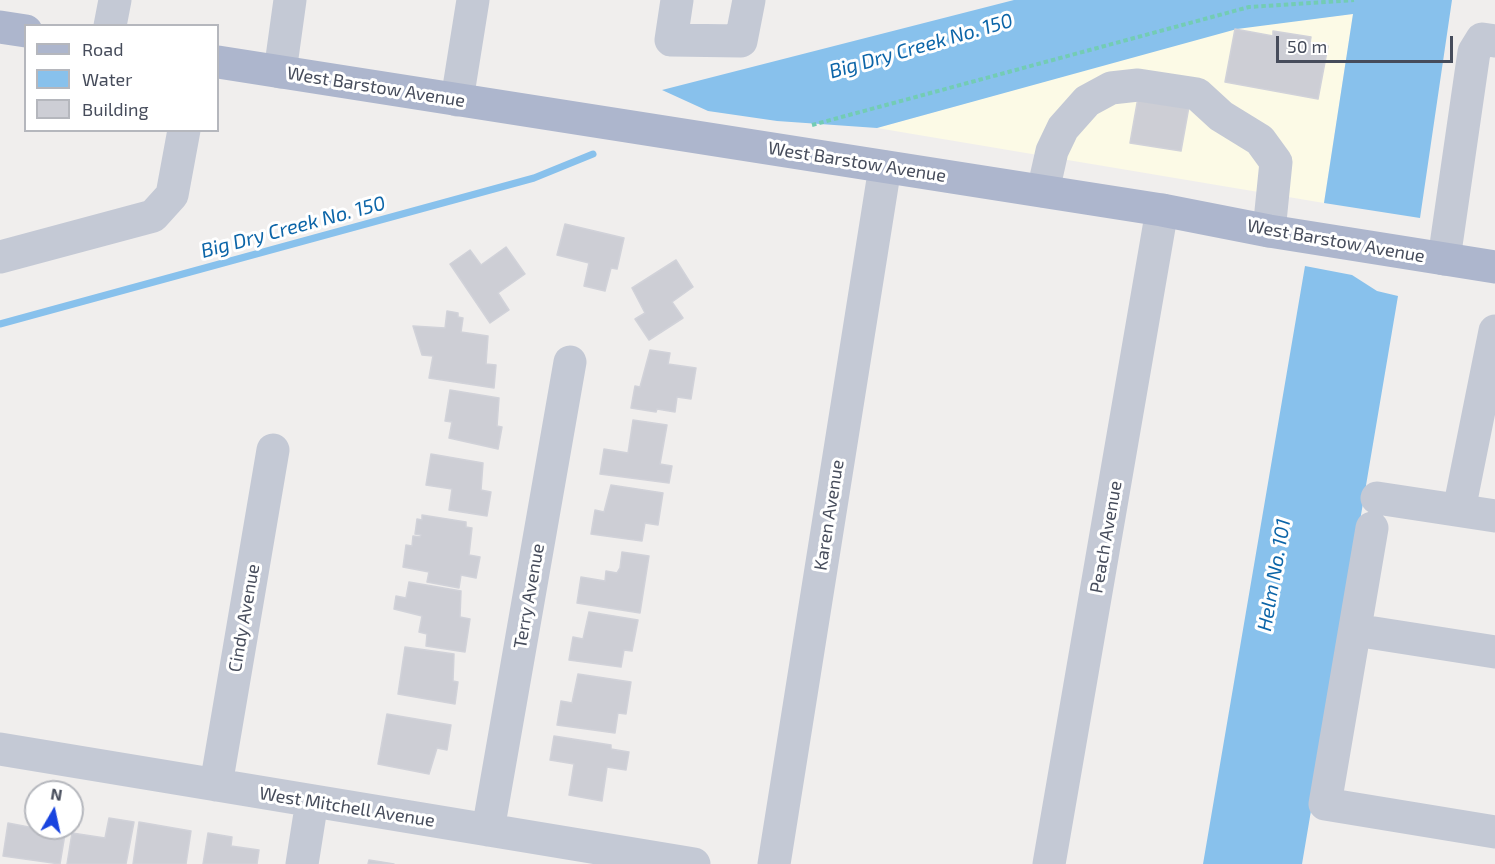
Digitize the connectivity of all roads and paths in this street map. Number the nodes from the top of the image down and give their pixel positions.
1 (115, 0) edge
2 (290, 0) edge
3 (473, 0) edge
4 (677, 0) edge
5 (749, 0) edge
6 (1354, 0) edge
7 (110, 24) edge
8 (0, 27) edge
9 (24, 31) edge
10 (1495, 41) edge
11 (219, 62) edge
12 (280, 72) junction
13 (456, 100) junction
14 (806, 127) dead end
15 (183, 132) edge
16 (885, 166) junction
17 (1043, 191) junction
18 (1162, 210) junction
19 (1269, 231) junction
20 (0, 257) edge
21 (1444, 259) junction
22 (1495, 267) edge
23 (1495, 331) edge
24 (570, 362) dead end
25 (273, 450) dead end
26 (1459, 510) junction
27 (1495, 516) edge
28 (1355, 630) junction
29 (1495, 652) edge
30 (0, 749) edge
31 (216, 785) junction
32 (312, 801) junction
33 (488, 830) junction
34 (1495, 832) edge
35 (302, 864) edge
36 (694, 864) edge
37 (774, 864) edge
38 (1049, 864) edge

1 - 7 street
2 - 12 street
3 - 13 street
4 - 5 street
6 - 14 path
8 - 9 main road
10 - 21 street
11 - 12 main road, West Barstow Avenue
12 - 13 main road, West Barstow Avenue
13 - 16 main road, West Barstow Avenue
15 - 20 street
16 - 17 main road, West Barstow Avenue
16 - 37 street, Karen Avenue
17 - 18 main road, West Barstow Avenue
17 - 19 street
18 - 19 main road, West Barstow Avenue
18 - 38 street, Peach Avenue
19 - 21 main road, West Barstow Avenue
21 - 22 main road, West Barstow Avenue
23 - 26 street
24 - 33 street, Terry Avenue
25 - 31 street, Cindy Avenue
26 - 27 street
26 - 28 street
28 - 29 street
28 - 34 street
30 - 31 street, West Mitchell Avenue
31 - 32 street, West Mitchell Avenue
32 - 33 street, West Mitchell Avenue
32 - 35 street
33 - 36 street, West Mitchell Avenue

